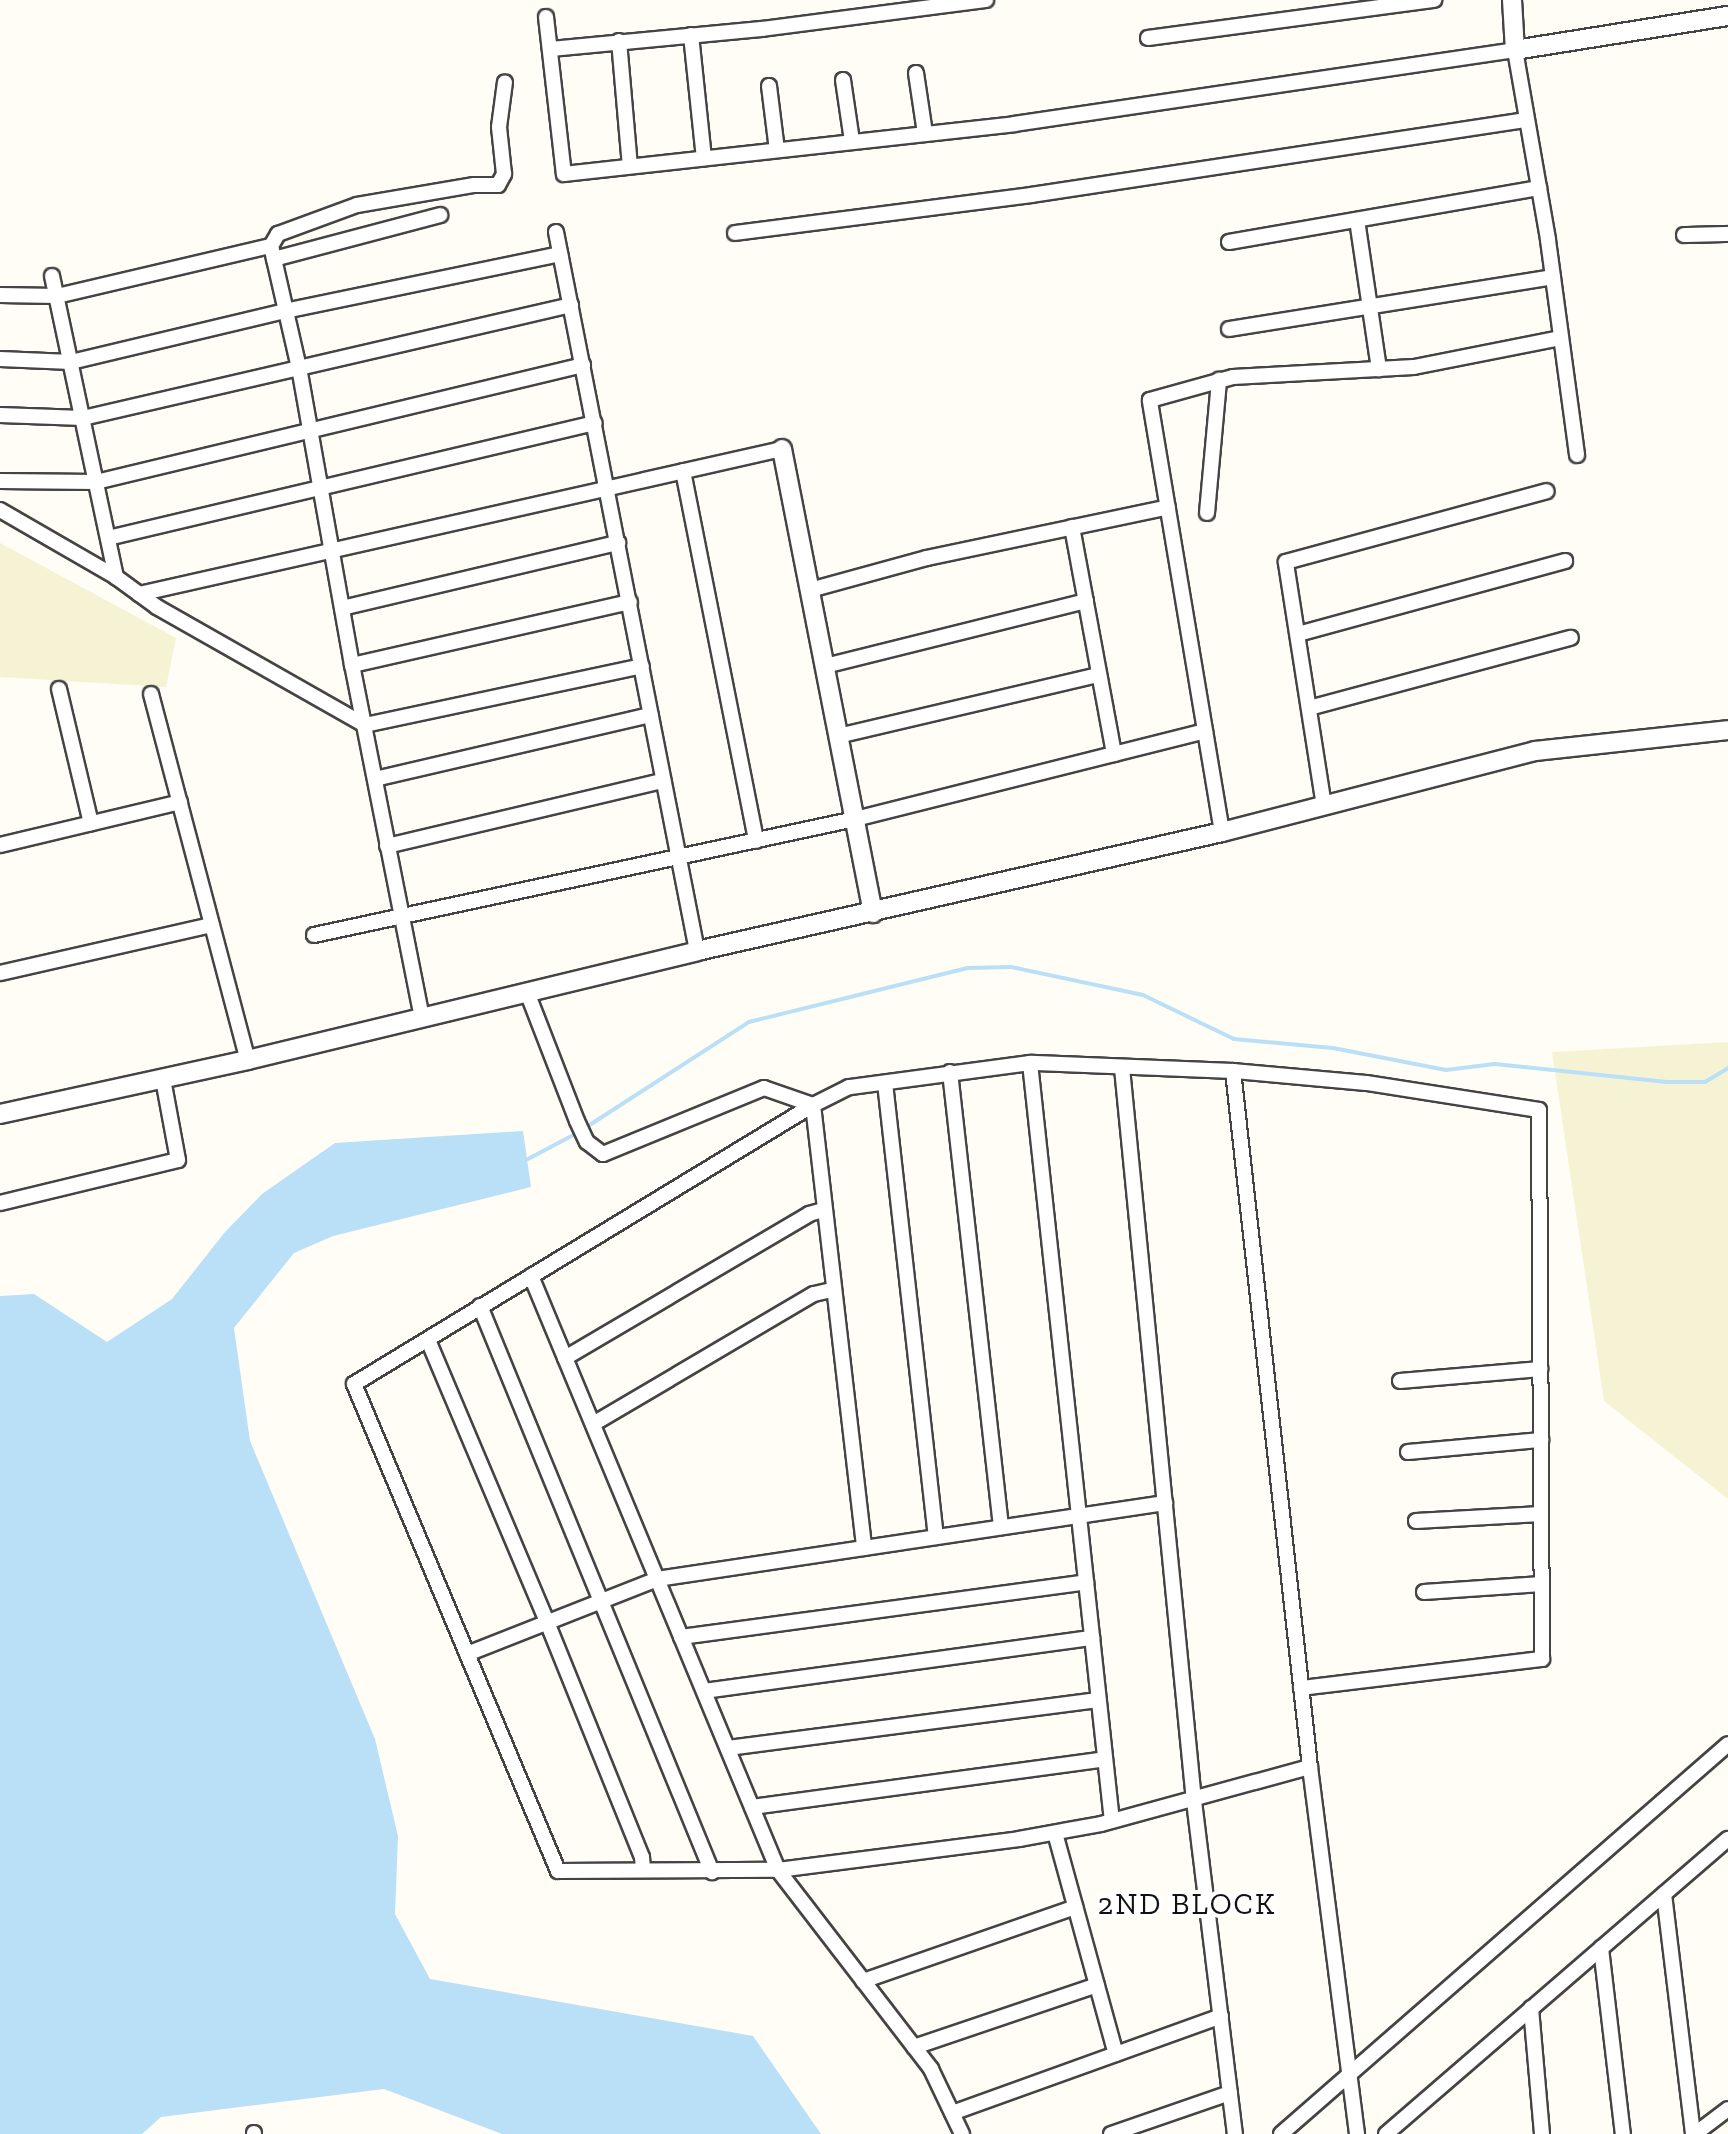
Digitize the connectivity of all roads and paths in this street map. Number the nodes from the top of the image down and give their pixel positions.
1 (986, 0) edge
2 (1434, 0) edge
3 (1512, 0) edge
4 (1728, 16) edge
5 (546, 17) dead end
6 (691, 35) junction
7 (1148, 38) dead end
8 (619, 41) junction
9 (550, 49) junction
10 (1515, 50) junction
11 (916, 73) dead end
12 (843, 80) dead end
13 (505, 82) dead end
14 (769, 86) dead end
15 (1526, 120) junction
16 (925, 133) junction
17 (852, 141) junction
18 (777, 150) junction
19 (704, 158) junction
20 (630, 166) junction
21 (1539, 188) junction
22 (440, 215) dead end
23 (1357, 220) junction
24 (556, 232) dead end
25 (735, 233) dead end
26 (1728, 234) edge
27 (1684, 235) dead end
28 (1229, 242) dead end
29 (272, 252) junction
30 (560, 254) junction
31 (52, 276) dead end
32 (1553, 277) junction
33 (0, 295) edge
34 (57, 296) junction
35 (571, 305) junction
36 (1370, 307) junction
37 (285, 311) junction
38 (1229, 329) dead end
39 (1561, 338) junction
40 (0, 359) edge
41 (71, 362) junction
42 (583, 365) junction
43 (299, 368) junction
44 (1379, 369) junction
45 (1219, 380) junction
46 (0, 415) edge
47 (83, 418) junction
48 (595, 423) junction
49 (308, 430) junction
50 (782, 449) joint
51 (1577, 455) dead end
52 (683, 471) junction
53 (0, 481) edge
54 (96, 482) junction
55 (319, 487) junction
56 (608, 488) junction
57 (1547, 491) dead end
58 (1168, 507) junction
59 (0, 510) edge
60 (1207, 513) dead end
61 (1072, 527) junction
62 (108, 538) junction
63 (618, 543) junction
64 (332, 553) junction
65 (1565, 561) dead end
66 (116, 577) junction
67 (810, 590) junction
68 (139, 594) junction
69 (1086, 601) junction
70 (630, 602) junction
71 (342, 608) junction
72 (1298, 634) junction
73 (1571, 638) dead end
74 (352, 665) junction
75 (642, 666) junction
76 (825, 666) junction
77 (1099, 675) junction
78 (59, 689) dead end
79 (151, 694) dead end
80 (1309, 708) junction
81 (651, 715) junction
82 (365, 725) junction
83 (1728, 730) edge
84 (1205, 731) junction
85 (838, 736) junction
86 (1114, 754) junction
87 (375, 779) junction
88 (663, 781) junction
89 (180, 802) junction
90 (1324, 806) junction
91 (855, 819) junction
92 (91, 823) junction
93 (1222, 832) junction
94 (756, 841) junction
95 (0, 845) edge
96 (387, 846) junction
97 (679, 857) junction
98 (873, 913) junction
99 (401, 917) junction
100 (212, 925) junction
101 (314, 935) dead end
102 (697, 951) junction
103 (0, 973) edge
104 (527, 992) junction
105 (422, 1018) junction
106 (248, 1060) junction
107 (1030, 1063) junction
108 (1122, 1068) junction
109 (1233, 1071) junction
110 (950, 1072) junction
111 (163, 1079) junction
112 (885, 1083) junction
113 (813, 1105) junction
114 (0, 1114) edge
115 (0, 1203) edge
116 (823, 1210) junction
117 (531, 1276) junction
118 (832, 1290) junction
119 (480, 1306) junction
120 (428, 1340) junction
121 (565, 1358) junction
122 (1540, 1369) junction
123 (1400, 1381) dead end
124 (593, 1424) junction
125 (1541, 1440) junction
126 (1408, 1452) dead end
127 (1165, 1503) junction
128 (1541, 1514) junction
129 (1079, 1516) junction
130 (1416, 1521) dead end
131 (1001, 1527) junction
132 (936, 1537) junction
133 (864, 1548) junction
134 (657, 1579) junction
135 (1086, 1582) junction
136 (1542, 1584) junction
137 (1424, 1592) dead end
138 (600, 1601) junction
139 (547, 1622) junction
140 (681, 1637) junction
141 (1092, 1638) junction
142 (467, 1654) junction
143 (1301, 1688) junction
144 (704, 1691) junction
145 (1098, 1700) junction
146 (1728, 1744) edge
147 (728, 1748) junction
148 (1105, 1759) junction
149 (1310, 1767) junction
150 (1194, 1801) junction
151 (752, 1807) junction
152 (1112, 1821) junction
153 (1055, 1833) junction
154 (1728, 1839) edge
155 (643, 1868) junction
156 (778, 1870) junction
157 (712, 1872) junction
158 (1664, 1894) junction
159 (1076, 1907) junction
160 (1601, 1948) junction
161 (863, 1981) junction
162 (1097, 1985) junction
163 (1531, 2008) junction
164 (1221, 2016) junction
165 (914, 2047) junction
166 (1116, 2054) junction
167 (1352, 2075) junction
168 (1230, 2093) junction
169 (1728, 2109) edge
170 (952, 2113) junction
171 (962, 2134) edge
172 (1111, 2134) edge
173 (1235, 2134) edge
174 (1281, 2134) edge
175 (1357, 2134) edge
176 (1386, 2134) edge
177 (1542, 2134) edge
178 (1623, 2134) edge
179 (1694, 2134) edge

1 - 6 street
2 - 7 street
3 - 10 street
4 - 10 street
5 - 9 street
6 - 8 street
6 - 19 street
8 - 9 street
8 - 20 street
9 - 20 street
10 - 15 street
10 - 16 street
11 - 16 street
12 - 17 street
13 - 29 street
14 - 18 street
15 - 21 street
15 - 25 street
16 - 17 street
17 - 18 street
18 - 19 street
19 - 20 street
21 - 23 street
21 - 32 street
22 - 29 street
23 - 28 street
23 - 36 street
24 - 30 street
26 - 27 street
29 - 34 street
29 - 37 street
30 - 35 street
30 - 37 street
31 - 34 street
32 - 36 street
32 - 39 street
33 - 34 street
34 - 41 street
35 - 42 street
35 - 43 street
36 - 38 street
36 - 44 street
37 - 41 street
37 - 43 street
39 - 44 street
39 - 51 street
40 - 41 street
41 - 47 street
42 - 48 street
42 - 49 street
43 - 47 street
43 - 49 street
44 - 45 street
45 - 58 street
45 - 60 street
46 - 47 street
47 - 54 street
48 - 55 street
48 - 56 street
49 - 54 street
49 - 55 street
50 - 52 street
50 - 67 street
52 - 56 street
52 - 94 street
53 - 54 street
54 - 62 street
55 - 62 street
55 - 64 street
56 - 63 street
56 - 64 street
57 - 72 street
58 - 61 street
58 - 84 street
59 - 66 street
61 - 67 street
61 - 69 street
62 - 66 street
63 - 70 street
63 - 71 street
64 - 68 street
64 - 71 street
65 - 72 street
66 - 68 street
67 - 76 street
68 - 82 street
69 - 76 street
69 - 77 street
70 - 74 street
70 - 75 street
71 - 74 street
72 - 80 street
73 - 80 street
74 - 82 street
75 - 81 street
75 - 82 street
76 - 85 street
77 - 85 street
77 - 86 street
78 - 92 street
79 - 89 street
80 - 90 street
81 - 87 street
81 - 88 street
82 - 87 street
83 - 90 street
84 - 86 street
84 - 93 street
85 - 91 street
86 - 91 street
87 - 96 street
88 - 96 street
88 - 97 street
89 - 92 street
89 - 100 street
90 - 93 street
91 - 94 street
91 - 98 street
92 - 95 street
93 - 98 street
94 - 97 street
96 - 99 street
97 - 99 street
97 - 102 street
98 - 102 street
99 - 101 street
99 - 105 street
100 - 103 street
100 - 106 street
102 - 104 street
104 - 105 street
104 - 113 street
105 - 106 street
106 - 111 street
107 - 108 street
107 - 110 street
107 - 129 street
108 - 109 street
108 - 127 street
109 - 122 street
109 - 143 street
110 - 112 street
110 - 131 street
111 - 114 street
111 - 115 street
112 - 113 street
112 - 132 street
113 - 116 street
113 - 117 street
116 - 118 street
116 - 121 street
117 - 119 street
117 - 121 street
118 - 124 street
118 - 133 street
119 - 120 street
119 - 138 street
120 - 139 street
120 - 142 street
121 - 124 street
122 - 123 street
122 - 125 street
124 - 134 street
125 - 126 street
125 - 128 street
127 - 129 street
127 - 150 street
128 - 130 street
128 - 136 street
129 - 131 street
129 - 135 street
131 - 132 street
132 - 133 street
133 - 134 street
134 - 138 street
134 - 140 street
135 - 140 street
135 - 141 street
136 - 137 street
136 - 143 street
138 - 139 street
138 - 157 street
139 - 142 street
139 - 155 street
140 - 144 street
141 - 144 street
141 - 145 street
142 - 155 street
143 - 149 street
144 - 147 street
145 - 147 street
145 - 148 street
146 - 167 street
147 - 151 street
148 - 151 street
148 - 152 street
149 - 150 street
149 - 167 street
150 - 152 street
150 - 164 street
151 - 156 street
152 - 153 street
153 - 156 street
153 - 159 street
154 - 158 street
155 - 157 street
156 - 157 street
156 - 161 street
158 - 160 street
158 - 179 street
159 - 161 street
159 - 162 street
160 - 163 street
160 - 178 street
161 - 165 street
162 - 165 street
162 - 166 street
163 - 176 street
163 - 177 street
164 - 166 street
164 - 168 street
165 - 170 street
166 - 170 street
167 - 174 street
167 - 175 street
168 - 172 street
168 - 173 street
169 - 179 street
170 - 171 street

